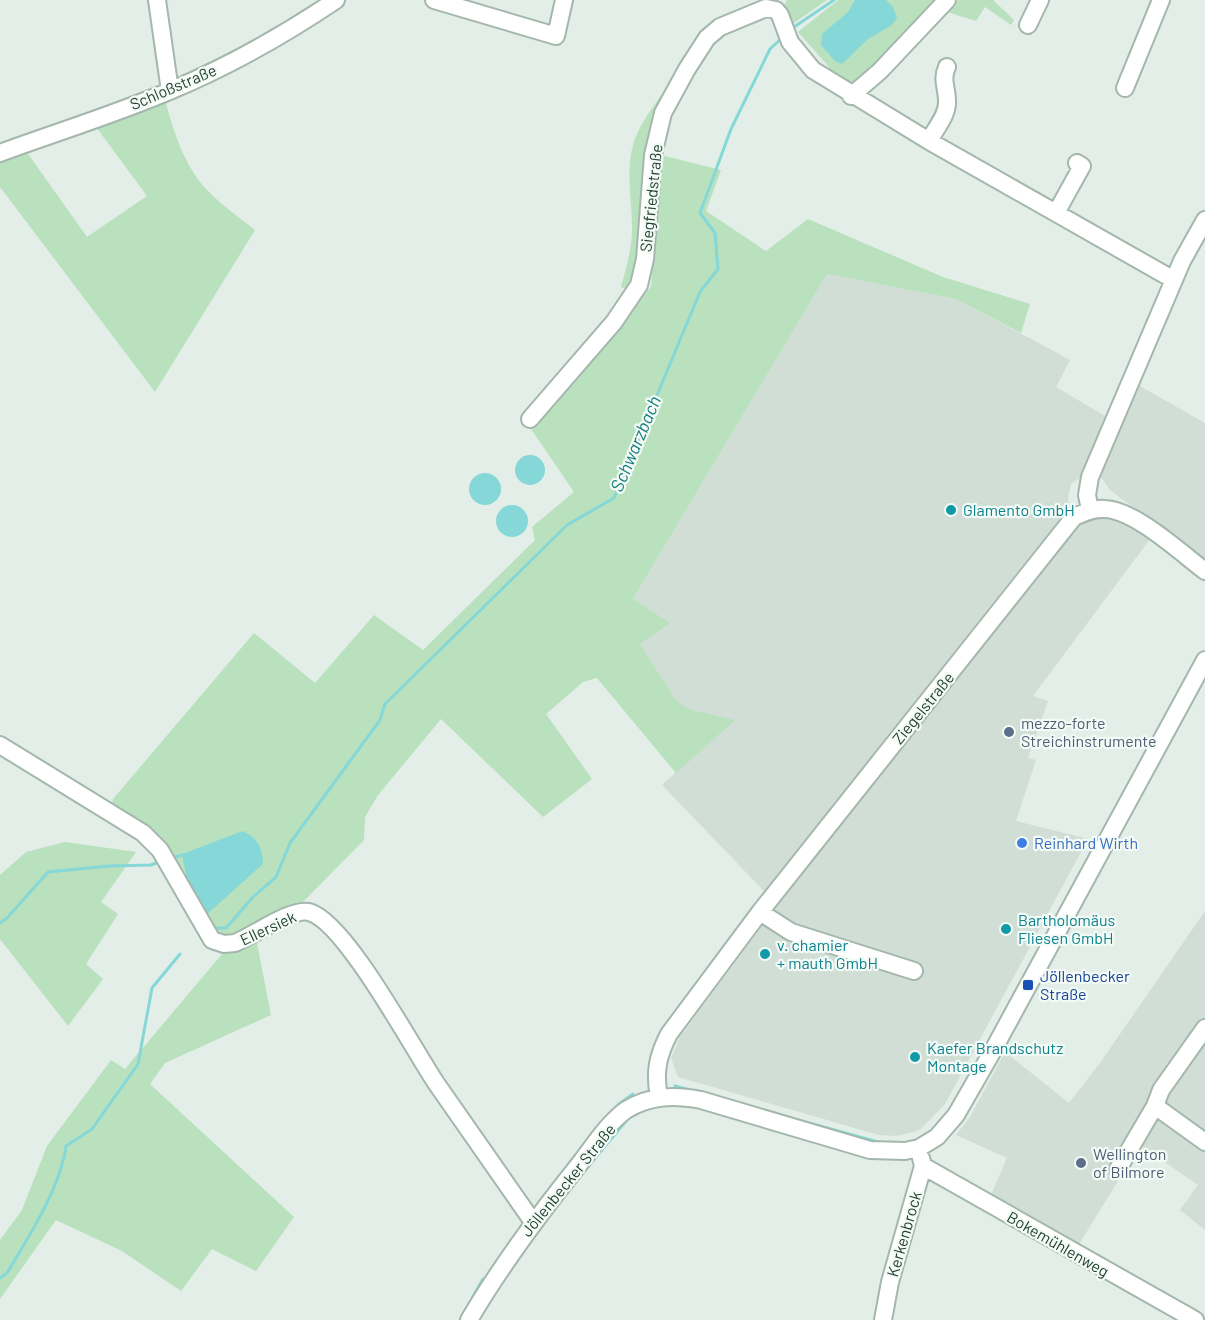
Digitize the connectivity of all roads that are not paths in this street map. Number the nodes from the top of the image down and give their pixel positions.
1 (157, 0) edge
2 (336, 0) edge
3 (434, 0) edge
4 (564, 0) edge
5 (948, 0) edge
6 (1040, 0) edge
7 (1161, 0) edge
8 (1028, 25) dead end
9 (947, 67) dead end
10 (1125, 88) dead end
11 (170, 92) junction
12 (851, 96) junction
13 (929, 141) junction
14 (0, 153) edge
15 (1077, 163) dead end
16 (1056, 213) junction
17 (1205, 220) edge
18 (1174, 280) junction
19 (530, 419) dead end
20 (1090, 510) junction
21 (1205, 571) edge
22 (1205, 660) edge
23 (0, 745) edge
24 (760, 912) junction
25 (914, 971) dead end
26 (1205, 1028) edge
27 (659, 1097) junction
28 (1155, 1106) junction
29 (1205, 1142) edge
30 (919, 1148) junction
31 (923, 1166) junction
32 (1118, 1169) dead end
33 (533, 1222) junction
34 (469, 1320) edge
35 (883, 1320) edge
36 (1195, 1320) edge

1 - 11 street
2 - 11 street, Schloßstraße
3 - 4 street
5 - 12 street
6 - 8 street
7 - 10 street
9 - 13 street
11 - 14 street, Schloßstraße
12 - 13 street, Siegfriedstraße
12 - 19 street, Siegfriedstraße
13 - 16 street, Siegfriedstraße
15 - 16 street
16 - 18 street, Siegfriedstraße
17 - 18 street
18 - 20 street
20 - 21 street
20 - 24 street, Ziegelstraße
22 - 30 street, Jöllenbecker Straße
23 - 33 street, Ellersiek
24 - 25 street
24 - 27 street, Ziegelstraße
26 - 28 street
27 - 30 street, Jöllenbecker Straße
27 - 33 street, Jöllenbecker Straße
28 - 29 street
28 - 32 street
30 - 31 street, Kerkenbrock
31 - 35 street, Kerkenbrock
31 - 36 street, Bokemühlenweg
33 - 34 street, Jöllenbecker Straße

